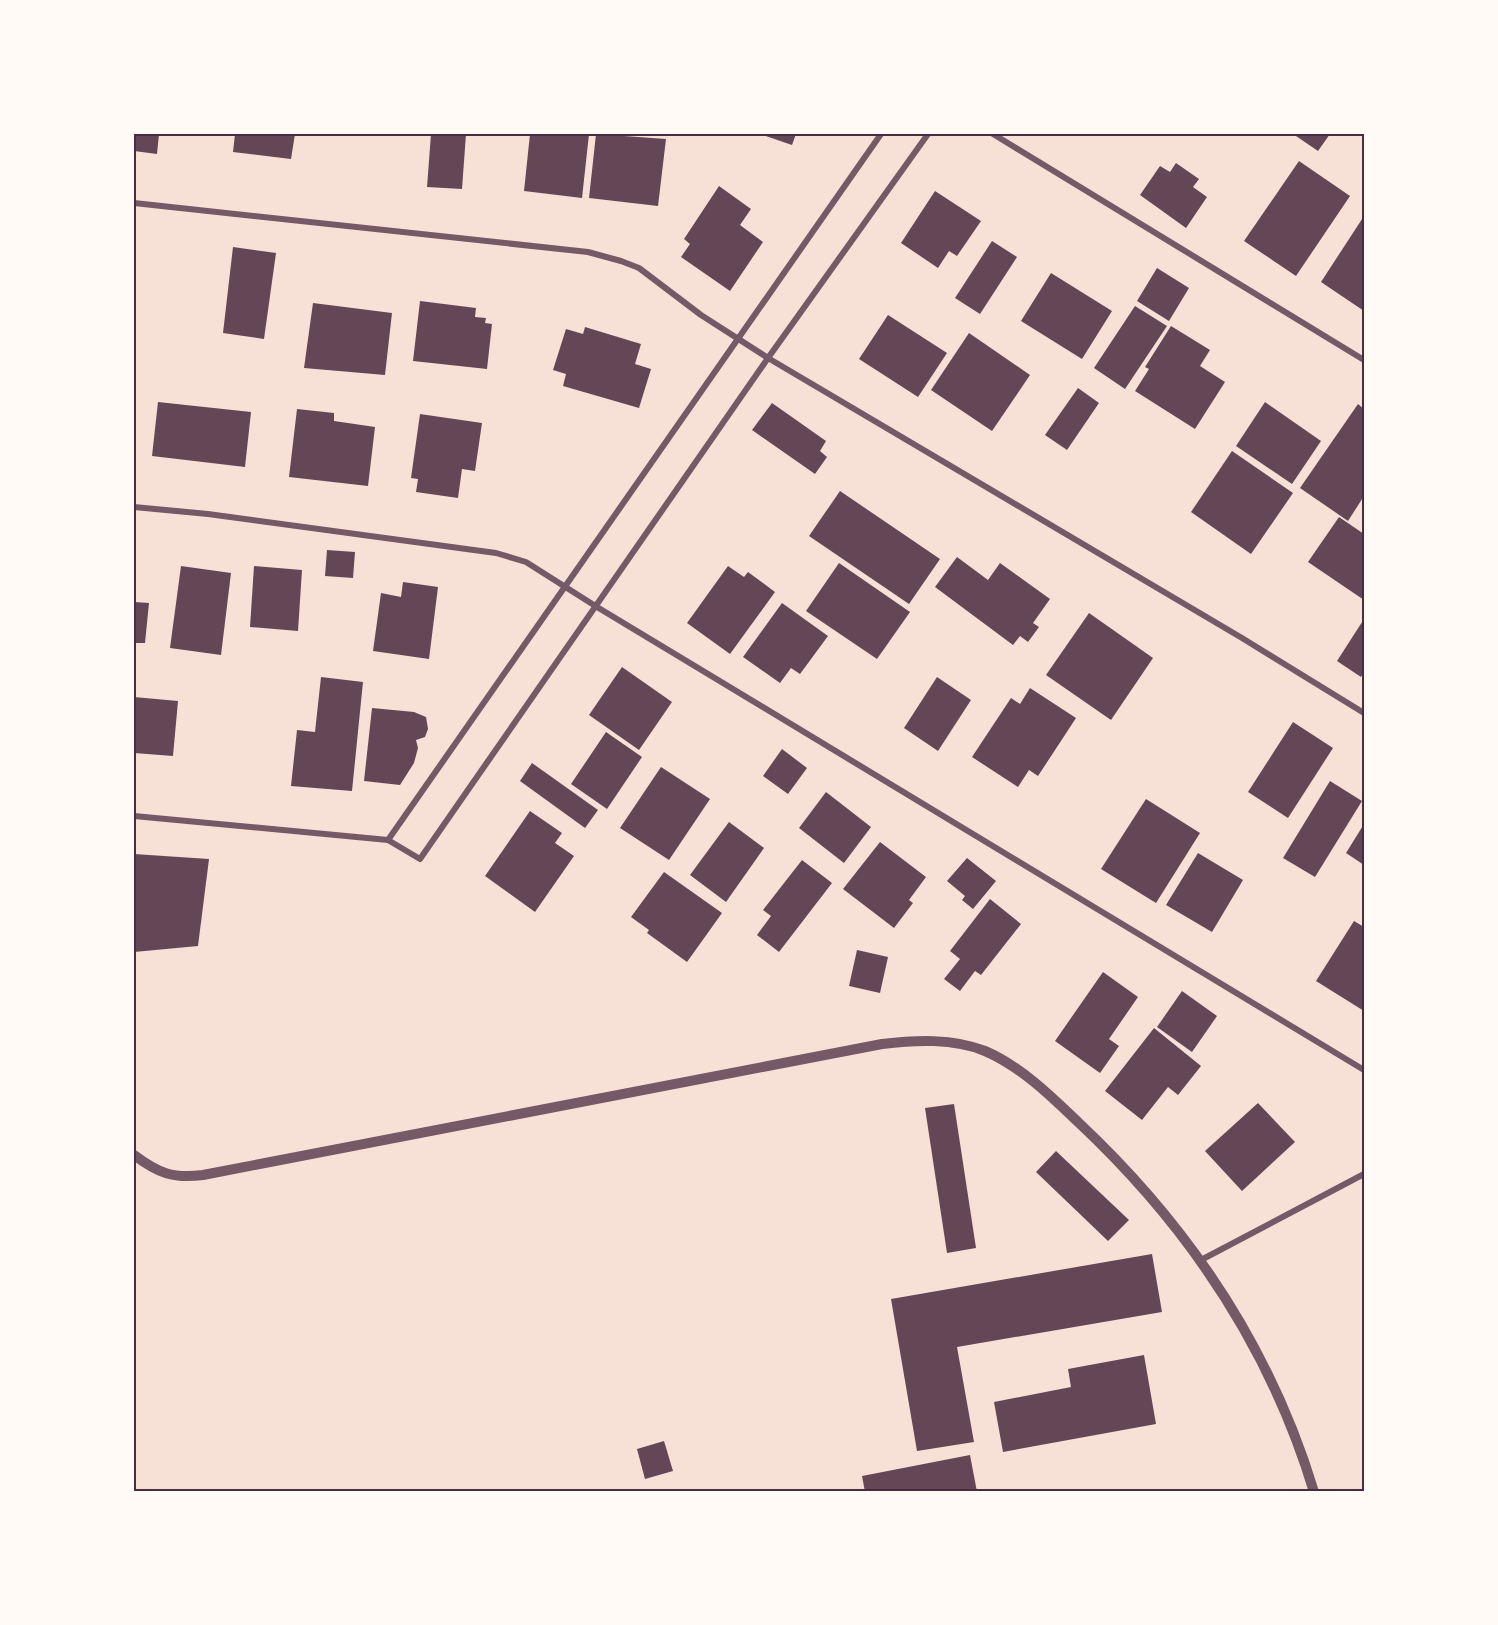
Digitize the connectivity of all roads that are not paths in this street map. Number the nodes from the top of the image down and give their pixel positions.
1 (881, 134) edge
2 (928, 134) edge
3 (993, 134) edge
4 (134, 203) edge
5 (737, 338) junction
6 (768, 358) junction
7 (1365, 360) edge
8 (134, 507) edge
9 (565, 586) junction
10 (597, 607) junction
11 (1365, 713) edge
12 (134, 816) edge
13 (388, 840) junction
14 (1365, 1070) edge
15 (134, 1155) edge
16 (1365, 1174) edge
17 (1202, 1260) junction
18 (1314, 1491) edge

1 - 5 street
2 - 6 street
3 - 7 street
4 - 5 street
5 - 6 street
5 - 9 street
6 - 10 street
6 - 11 street
8 - 9 street
9 - 10 street
9 - 13 street
10 - 13 street
10 - 14 street
12 - 13 street
15 - 17 street
16 - 17 street
17 - 18 street

